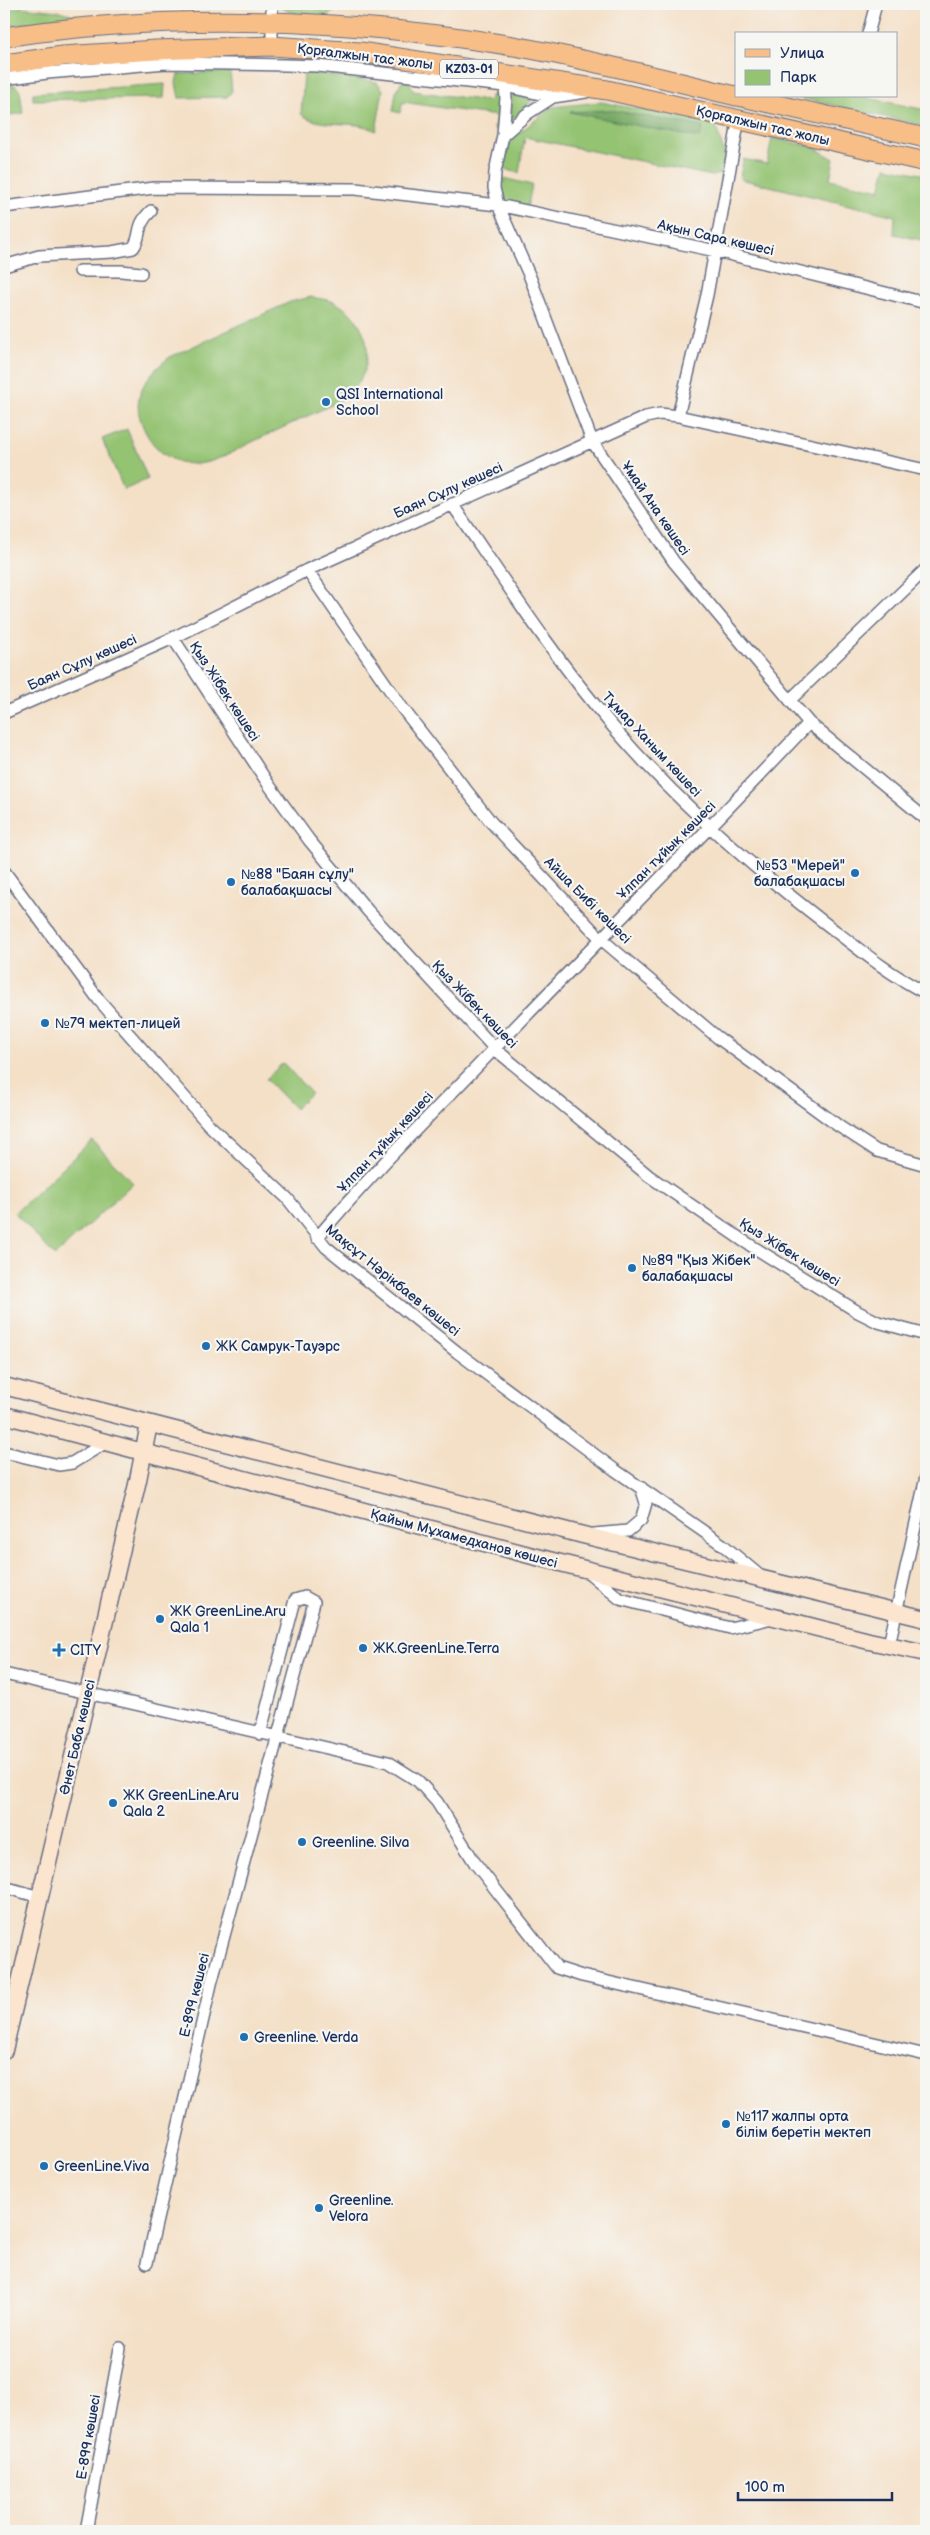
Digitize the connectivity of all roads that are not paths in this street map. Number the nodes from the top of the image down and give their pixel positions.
1 (876, 4) edge
2 (272, 13) edge
3 (869, 32) edge
4 (4, 37) edge
5 (272, 46) junction
6 (4, 64) edge
7 (4, 80) edge
8 (505, 86) junction
9 (607, 90) junction
10 (735, 95) edge
11 (552, 97) junction
12 (740, 98) edge
13 (749, 98) edge
14 (739, 118) junction
15 (503, 135) junction
16 (926, 138) edge
17 (926, 162) edge
18 (498, 206) junction
19 (4, 207) edge
20 (150, 210) dead end
21 (716, 251) junction
22 (4, 266) edge
23 (80, 271) dead end
24 (141, 274) dead end
25 (926, 303) edge
26 (678, 416) junction
27 (592, 441) junction
28 (926, 470) edge
29 (452, 504) junction
30 (926, 569) edge
31 (307, 570) junction
32 (173, 638) junction
33 (790, 700) junction
34 (4, 713) edge
35 (809, 722) junction
36 (926, 819) edge
37 (711, 827) junction
38 (4, 871) edge
39 (600, 938) junction
40 (926, 993) edge
41 (495, 1049) junction
42 (926, 1165) edge
43 (317, 1238) junction
44 (926, 1335) edge
45 (4, 1386) edge
46 (4, 1415) edge
47 (149, 1424) junction
48 (105, 1442) junction
49 (4, 1452) edge
50 (142, 1452) junction
51 (926, 1478) edge
52 (641, 1487) junction
53 (921, 1521) edge
54 (583, 1535) junction
55 (765, 1580) junction
56 (896, 1613) junction
57 (926, 1619) edge
58 (889, 1645) junction
59 (926, 1653) edge
60 (4, 1674) edge
61 (87, 1693) junction
62 (260, 1734) junction
63 (277, 1736) junction
64 (4, 1887) edge
65 (40, 1897) junction
66 (4, 2050) edge
67 (926, 2056) edge
68 (147, 2263) dead end
69 (120, 2348) dead end
70 (86, 2531) edge

1 - 3 street
2 - 4 main road, Қорғалжын тас жолы / KZ03-01
2 - 5 street
2 - 10 main road, Қорғалжын тас жолы / KZ03-01
5 - 6 main road, Қорғалжын тас жолы / KZ03-01
5 - 9 main road, Қорғалжын тас жолы / KZ03-01
7 - 8 street
8 - 11 street
8 - 15 street, Ұмай Ана көшесі
9 - 11 street
9 - 14 main road, Қорғалжын тас жолы / KZ03-01
11 - 15 street
12 - 14 main road
13 - 16 main road, Қорғалжын тас жолы / KZ03-01
14 - 17 main road, Қорғалжын тас жолы / KZ03-01
14 - 21 street
15 - 18 street, Ұмай Ана көшесі
18 - 19 street, Ақын Сара көшесі
18 - 21 street, Ақын Сара көшесі
18 - 27 street, Ұмай Ана көшесі
20 - 22 street
21 - 25 street, Ақын Сара көшесі
21 - 26 street
23 - 24 street
26 - 27 street, Баян Сұлу көшесі
26 - 28 street, Баян Сұлу көшесі
27 - 29 street, Баян Сұлу көшесі
27 - 33 street, Ұмай Ана көшесі
29 - 31 street, Баян Сұлу көшесі
29 - 37 street, Тұмар Ханым көшесі
30 - 33 street
31 - 32 street, Баян Сұлу көшесі
31 - 39 street, Айша Бибі көшесі
32 - 34 street, Баян Сұлу көшесі
32 - 41 street, Қыз Жібек көшесі
33 - 35 street, Ұмай Ана көшесі
35 - 36 street, Ұмай Ана көшесі
35 - 37 street, Ұлпан тұйық көшесі
37 - 39 street, Ұлпан тұйық көшесі
37 - 40 street, Тұмар Ханым көшесі
38 - 43 street, Мақсұт Нәрікбаев көшесі
39 - 41 street, Ұлпан тұйық көшесі
39 - 42 street, Айша Бибі көшесі
41 - 43 street, Ұлпан тұйық көшесі
41 - 44 street, Қыз Жібек көшесі
43 - 52 street, Мақсұт Нәрікбаев көшесі
45 - 47 main road
46 - 48 main road, Қайым Мұхамедханов көшесі
47 - 50 main road, Әнет Баба көшесі
47 - 54 main road
48 - 49 street
48 - 50 main road, Қайым Мұхамедханов көшесі
50 - 58 main road, Қайым Мұхамедханов көшесі
50 - 61 main road, Әнет Баба көшесі
51 - 53 street
52 - 54 street
52 - 55 street, Мақсұт Нәрікбаев көшесі
53 - 56 street
54 - 55 main road
55 - 56 main road
56 - 57 main road
56 - 58 street
58 - 59 main road, Қайым Мұхамедханов көшесі
60 - 61 street
61 - 62 street
61 - 65 main road, Әнет Баба көшесі
62 - 63 street
62 - 63 street, Е-899 көшесі
63 - 67 street
63 - 68 street, Е-899 көшесі
64 - 65 street
65 - 66 main road, Әнет Баба көшесі
69 - 70 street, Е-899 көшесі

